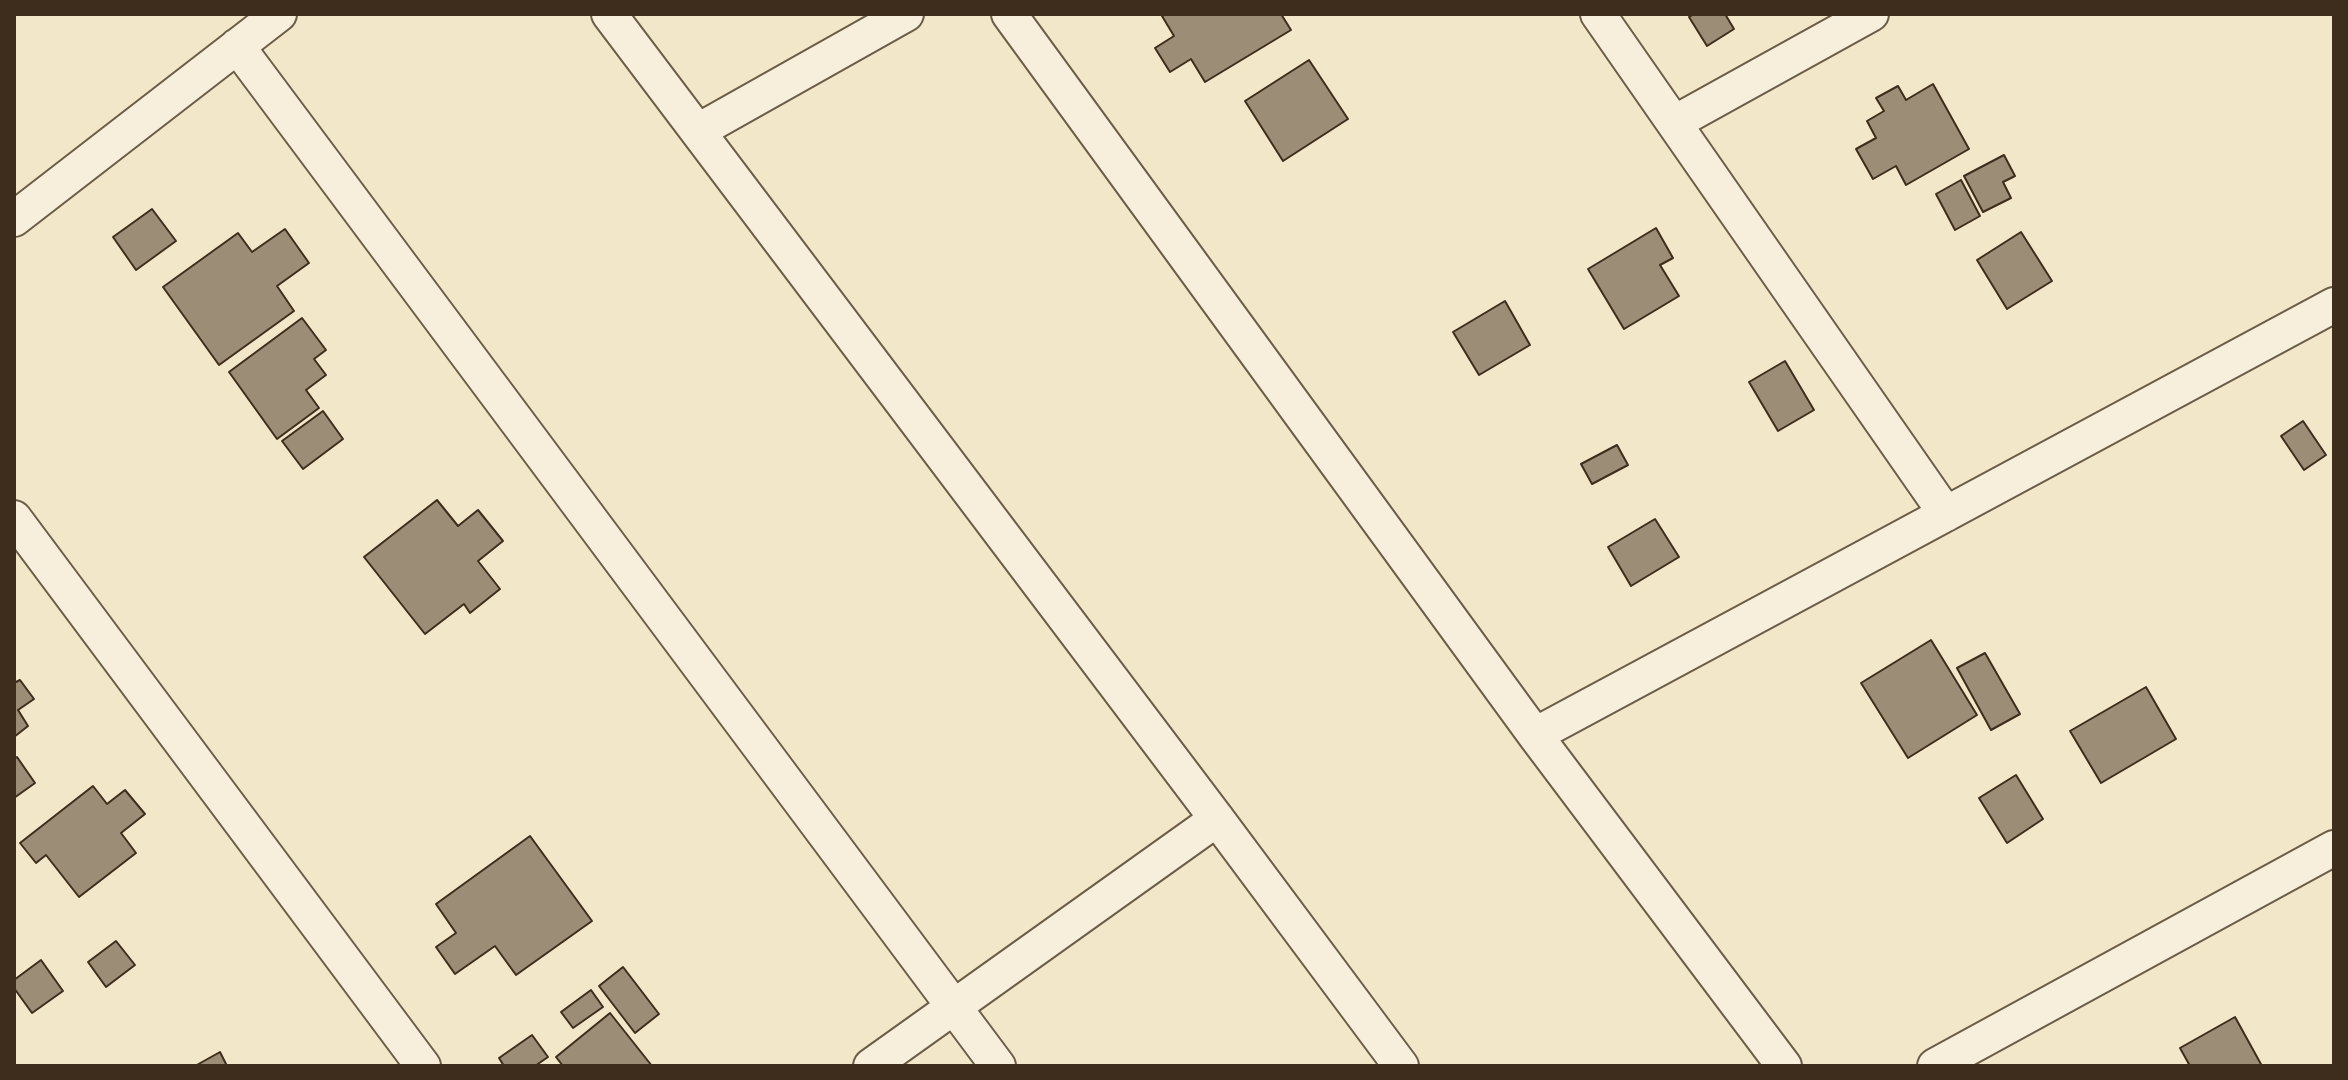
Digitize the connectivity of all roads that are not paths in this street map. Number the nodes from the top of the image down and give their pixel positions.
1 (279, 14) edge
2 (609, 14) edge
3 (906, 14) edge
4 (1009, 14) edge
5 (1598, 14) edge
6 (1871, 14) edge
7 (237, 46) junction
8 (1674, 123) junction
9 (698, 131) junction
10 (14, 219) edge
11 (2334, 305) edge
12 (1946, 514) junction
13 (14, 518) edge
14 (1535, 735) junction
15 (1217, 819) junction
16 (2334, 848) edge
17 (952, 1007) junction
18 (423, 1066) edge
19 (871, 1066) edge
20 (998, 1066) edge
21 (1401, 1066) edge
22 (1784, 1066) edge
23 (1935, 1066) edge

1 - 7 street
2 - 9 street
3 - 9 street
4 - 14 street
5 - 8 street
6 - 8 street
7 - 10 street
7 - 17 street
8 - 12 street
9 - 15 street
11 - 12 street
12 - 14 street
13 - 18 street
14 - 22 street
15 - 17 street
15 - 21 street
16 - 23 street
17 - 19 street
17 - 20 street

